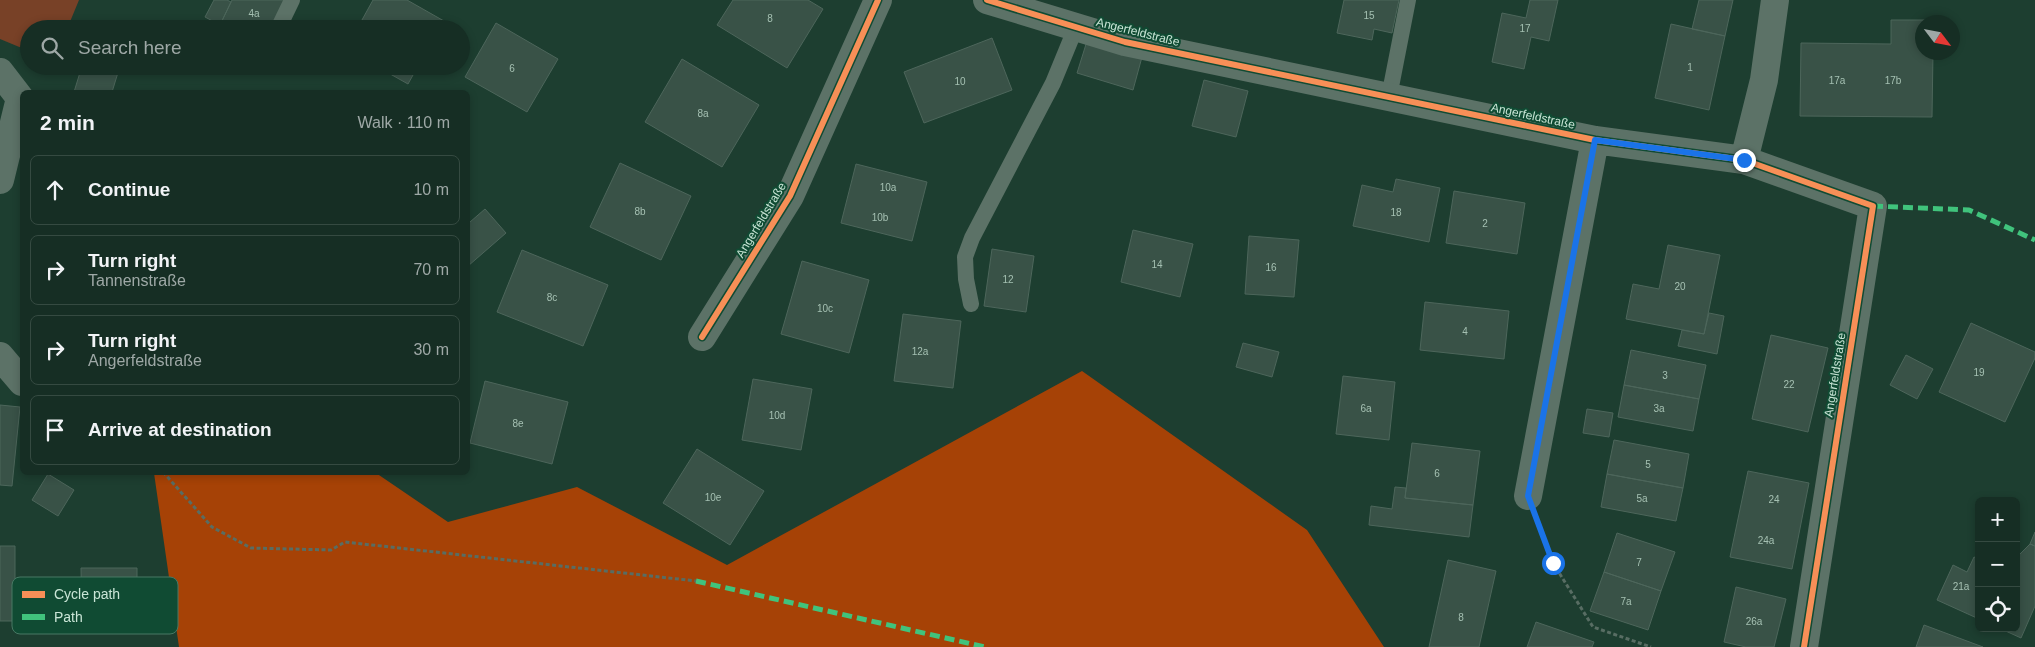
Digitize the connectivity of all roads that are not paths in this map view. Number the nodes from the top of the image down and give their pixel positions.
1 (292, 0) edge
2 (878, 0) edge
3 (987, 0) edge
4 (1408, 0) edge
5 (1775, 0) edge
6 (282, 20) edge
7 (1076, 27) junction
8 (0, 72) edge
9 (1389, 97) junction
10 (1595, 140) junction
11 (1744, 160) junction
12 (0, 180) edge
13 (971, 304) dead end
14 (702, 337) dead end
15 (0, 356) edge
16 (20, 380) edge
17 (1528, 496) road end
18 (1804, 647) edge

1 - 6 lane
2 - 14 street, Angerfeldstraße
3 - 7 street, Angerfeldstraße
4 - 9 lane
5 - 11 street
7 - 9 street, Angerfeldstraße
7 - 13 lane
8 - 12 street
9 - 10 street, Angerfeldstraße
10 - 11 street, Angerfeldstraße
10 - 17 street
11 - 18 street, Angerfeldstraße
15 - 16 street

